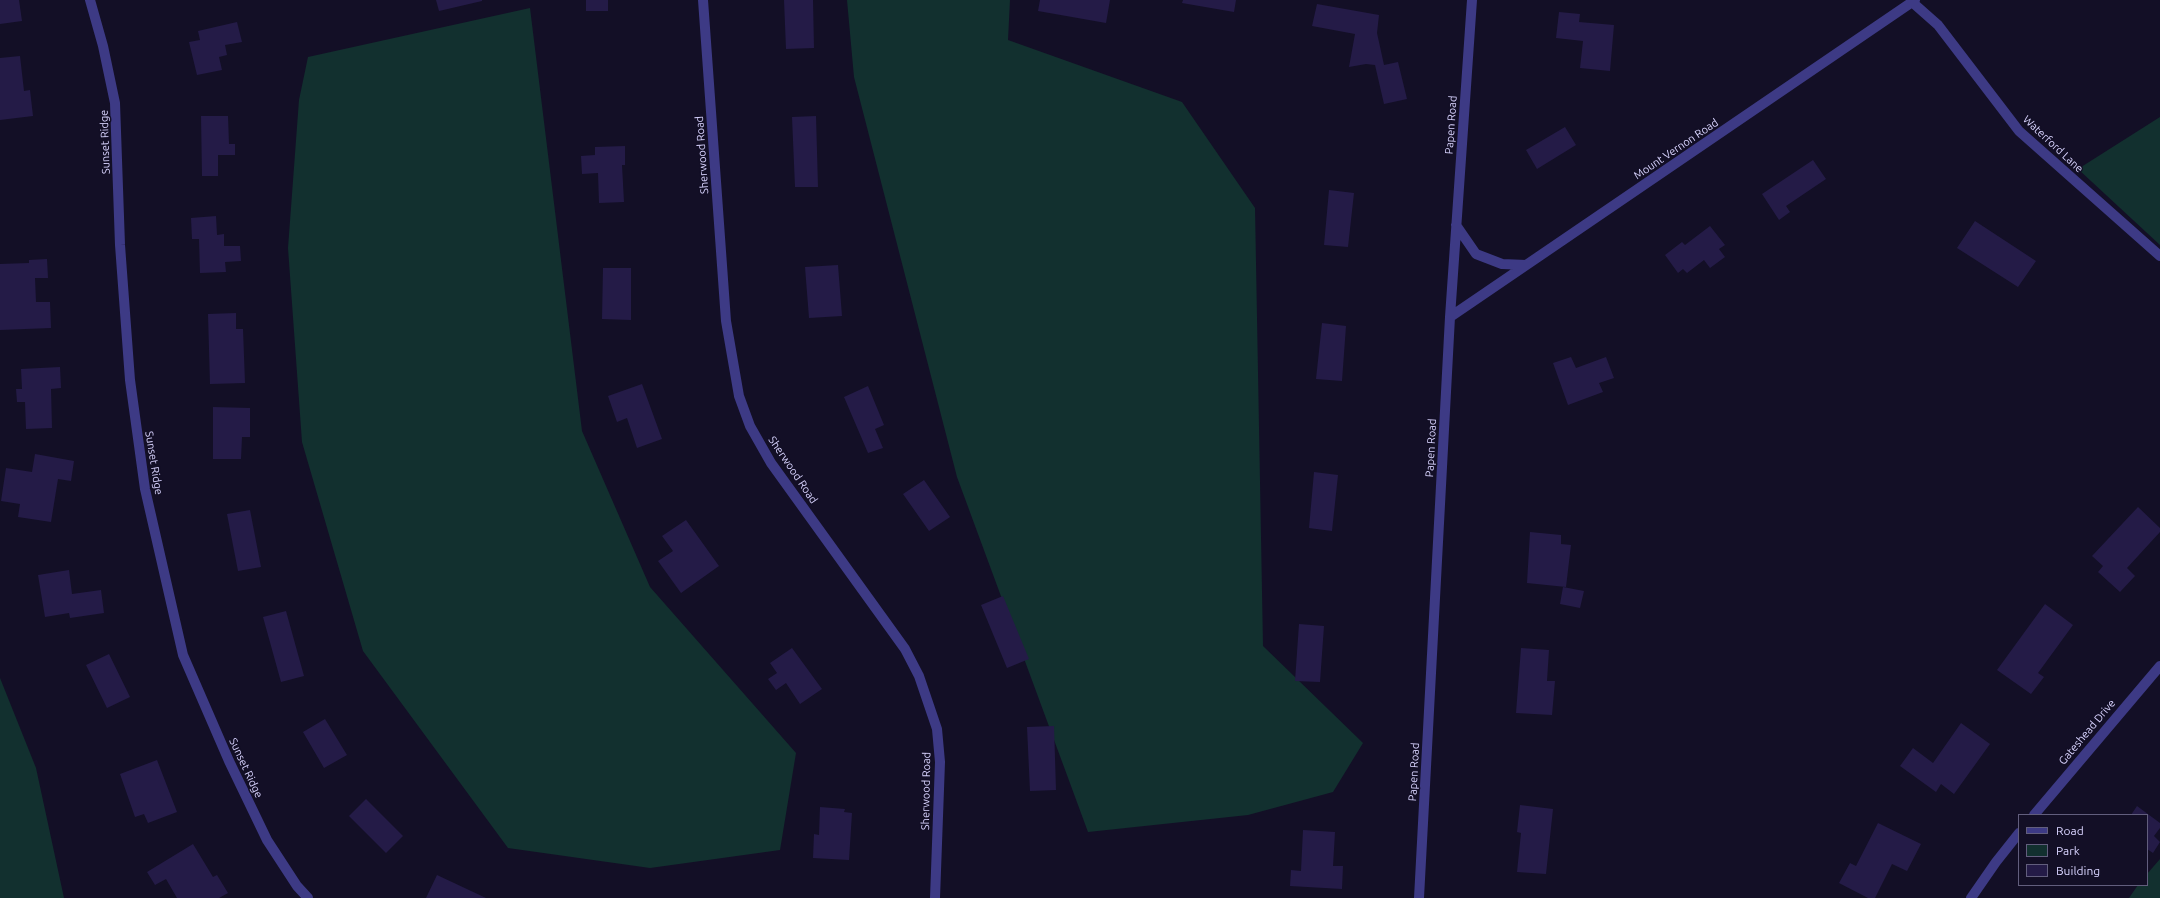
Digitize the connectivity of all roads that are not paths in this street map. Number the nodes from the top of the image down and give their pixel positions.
1 (703, 0) edge
2 (1472, 0) edge
3 (93, 1) edge
4 (1914, 1) edge
5 (1456, 226) junction
6 (2160, 256) edge
7 (1526, 265) junction
8 (1450, 317) junction
9 (2160, 666) edge
10 (2035, 814) edge
11 (2018, 834) edge
12 (308, 898) edge
13 (934, 898) edge
14 (1419, 898) edge
15 (1971, 898) edge

1 - 13 street, Sherwood Road
2 - 5 street, Papen Road
3 - 12 street, Sunset Ridge
4 - 6 street, Waterford Lane
4 - 7 street, Mount Vernon Road
5 - 7 street
5 - 8 street, Papen Road
7 - 8 street, Mount Vernon Road
8 - 14 street, Papen Road
9 - 10 street, Gateshead Drive
11 - 15 street

